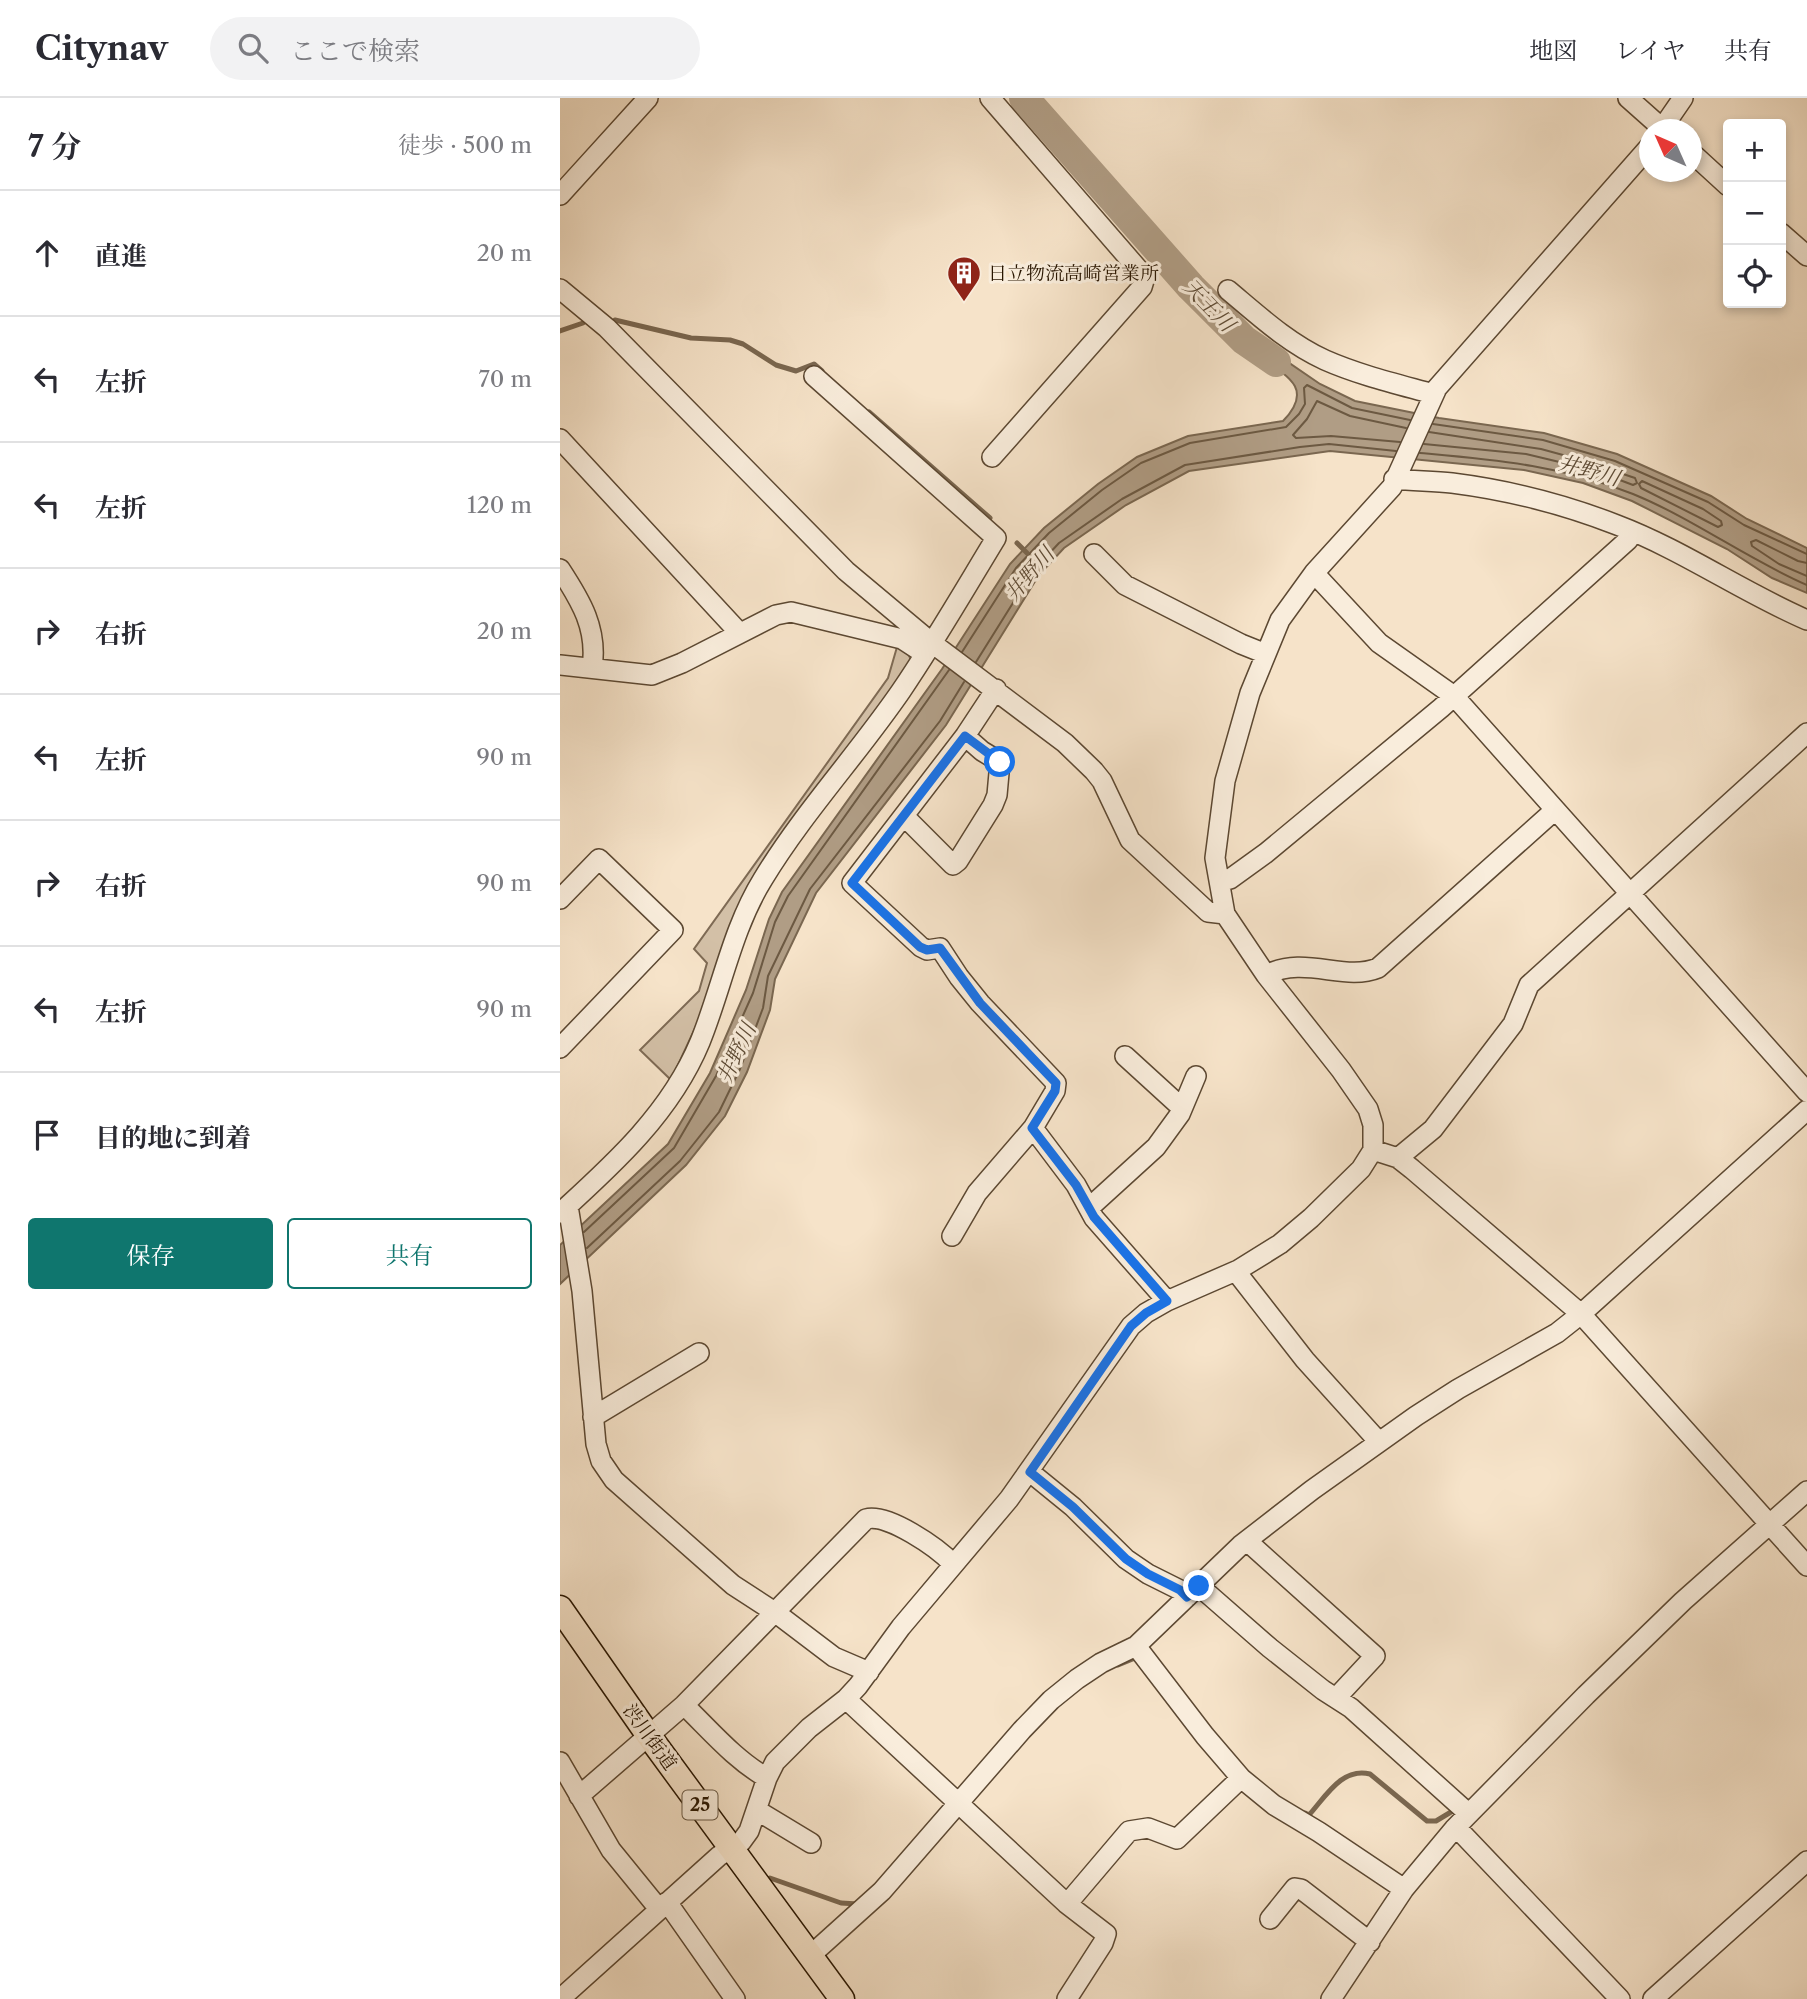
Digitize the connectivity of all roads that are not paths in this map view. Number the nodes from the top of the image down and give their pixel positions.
1 (648, 98) edge
2 (990, 98) edge
3 (1628, 98) edge
4 (1683, 98) edge
5 (1652, 119) edge
6 (1669, 119) edge
7 (1639, 159) edge
8 (1702, 162) edge
9 (1724, 182) edge
10 (560, 195) edge
11 (1786, 237) edge
12 (1807, 256) edge
13 (560, 289) edge
14 (1228, 290) dead end
15 (814, 376) dead end
16 (1431, 399) junction
17 (563, 448) edge
18 (992, 457) dead end
19 (1396, 476) junction
20 (1633, 532) junction
21 (1094, 554) dead end
22 (560, 569) edge
23 (1314, 573) junction
24 (1807, 620) edge
25 (737, 633) junction
26 (931, 648) junction
27 (1266, 654) junction
28 (560, 665) edge
29 (592, 668) junction
30 (993, 688) junction
31 (1454, 696) junction
32 (1807, 733) edge
33 (965, 736) junction
34 (1555, 810) junction
35 (905, 817) junction
36 (1220, 882) junction
37 (1630, 893) junction
38 (560, 899) edge
39 (1225, 914) junction
40 (1266, 975) junction
41 (560, 1048) edge
42 (1125, 1056) dead end
43 (1196, 1076) dead end
44 (1807, 1092) edge
45 (1182, 1108) junction
46 (1807, 1110) edge
47 (1032, 1128) junction
48 (1373, 1150) junction
49 (1398, 1158) junction
50 (569, 1206) edge
51 (1089, 1208) junction
52 (952, 1236) dead end
53 (1238, 1270) junction
54 (1167, 1301) junction
55 (1581, 1314) junction
56 (699, 1353) dead end
57 (593, 1418) junction
58 (1379, 1442) junction
59 (1030, 1472) junction
60 (1807, 1491) edge
61 (1770, 1524) junction
62 (1247, 1541) junction
63 (953, 1564) junction
64 (1807, 1566) edge
65 (1193, 1591) junction
66 (560, 1608) edge
67 (776, 1613) junction
68 (1136, 1646) junction
69 (869, 1672) junction
70 (1336, 1698) junction
71 (846, 1699) junction
72 (684, 1705) junction
73 (649, 1736) junction
74 (560, 1762) edge
75 (767, 1777) junction
76 (1241, 1778) junction
77 (579, 1796) junction
78 (960, 1802) junction
79 (758, 1811) junction
80 (1463, 1820) junction
81 (811, 1843) dead end
82 (732, 1848) junction
83 (1807, 1861) edge
84 (1404, 1889) junction
85 (1067, 1904) junction
86 (663, 1906) junction
87 (1270, 1919) dead end
88 (1370, 1942) junction
89 (811, 1955) junction
90 (560, 1999) edge
91 (735, 1999) edge
92 (842, 1999) edge
93 (1066, 1999) edge
94 (1331, 1999) edge
95 (1620, 1999) edge
96 (1653, 1999) edge

1 - 10 street
2 - 18 street
3 - 5 street
4 - 6 street
7 - 16 street
8 - 9 street
11 - 12 street
13 - 26 street
14 - 16 street
15 - 26 street
16 - 19 street
17 - 25 street
19 - 20 street
19 - 23 street
20 - 24 street
20 - 31 street
21 - 27 street
22 - 29 street
23 - 27 street
23 - 31 street
25 - 26 street
25 - 29 street
26 - 30 street
26 - 50 street
27 - 36 street
28 - 29 street
30 - 33 street
30 - 39 street
31 - 34 street
31 - 36 street
32 - 37 street
33 - 35 street
33 - 35 street
34 - 37 street
34 - 40 street
35 - 47 street
36 - 39 street
37 - 44 street
37 - 49 street
38 - 41 street
39 - 40 street
40 - 48 street
42 - 45 street
43 - 45 street
45 - 51 street
46 - 55 street
47 - 51 street
47 - 52 street
48 - 49 street
48 - 53 street
49 - 55 street
50 - 57 street
51 - 54 street
53 - 54 street
53 - 58 street
54 - 59 street
55 - 58 street
55 - 61 street
56 - 57 street
57 - 67 street
58 - 62 street
59 - 63 street
59 - 65 street
60 - 61 street
61 - 64 street
61 - 80 street
62 - 65 street
62 - 70 street
63 - 67 street
63 - 69 street
65 - 68 street
65 - 70 street
66 - 73 main road, 渋川街道 / 25
67 - 69 street
67 - 72 street
68 - 76 street
68 - 78 street
69 - 71 street
70 - 80 street
71 - 75 street
71 - 78 street
72 - 73 street
72 - 75 street
73 - 77 street
73 - 82 main road, 渋川街道 / 25
74 - 77 street
75 - 79 street
76 - 84 street
76 - 85 street
77 - 86 street
78 - 85 street
78 - 89 street
79 - 81 street
79 - 82 street
80 - 84 street
80 - 95 street
82 - 86 street
82 - 89 main road, 渋川街道 / 25
83 - 96 street
84 - 88 street
85 - 93 street
86 - 90 street
86 - 91 street
87 - 88 street
88 - 94 street
89 - 92 main road, 渋川街道 / 25

